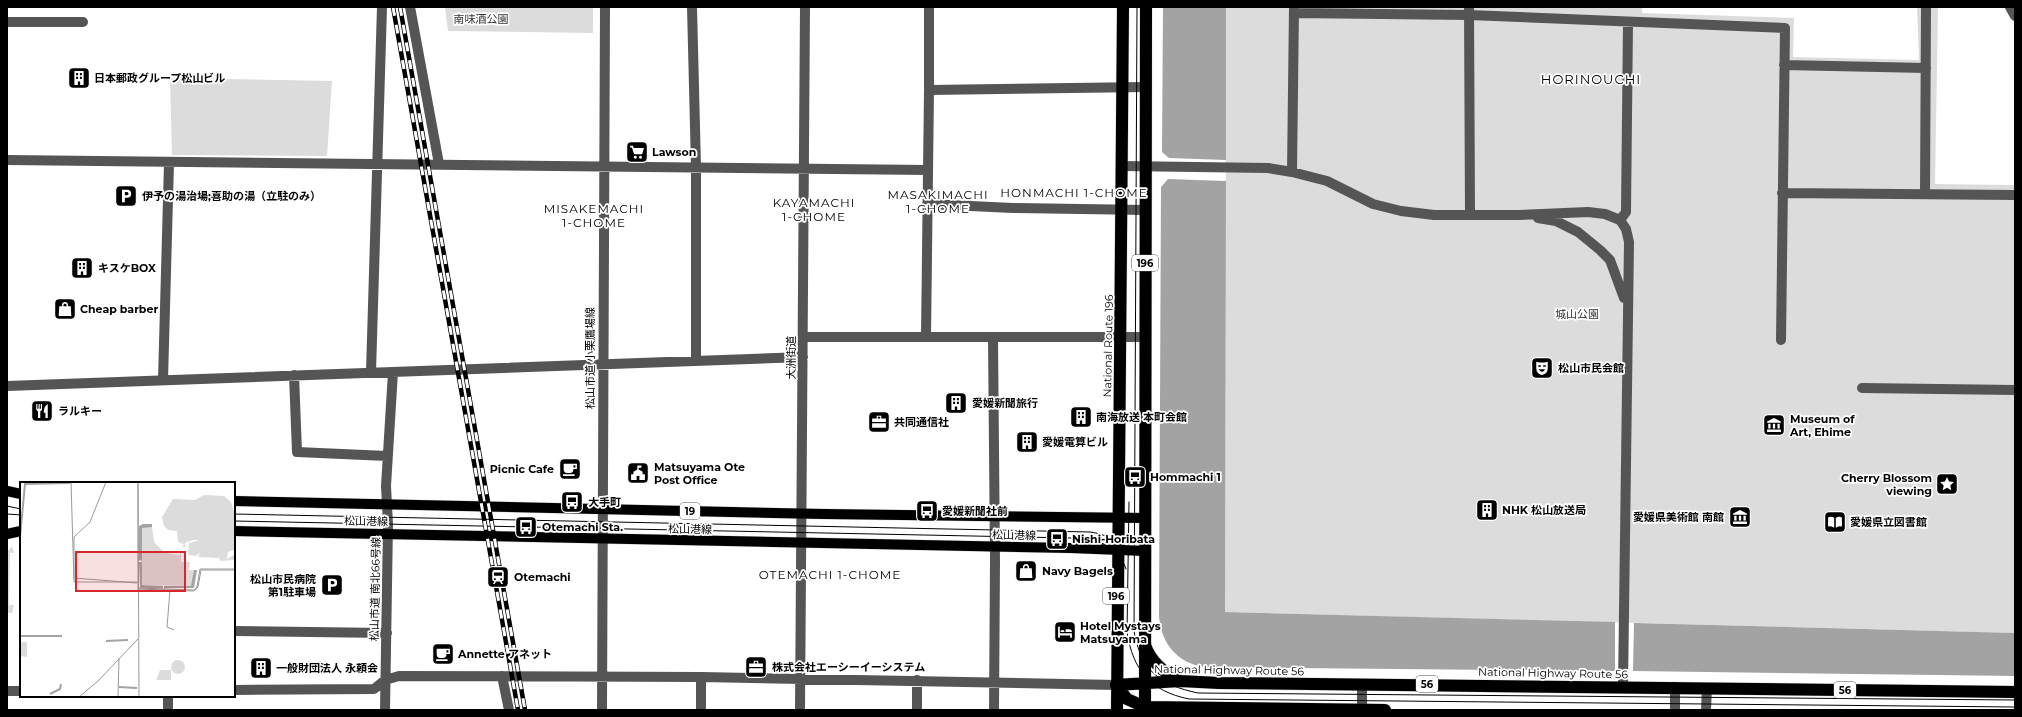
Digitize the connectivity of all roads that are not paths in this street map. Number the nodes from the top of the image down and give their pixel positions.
1 (382, 7) edge
2 (410, 7) edge
3 (604, 7) edge
4 (692, 7) edge
5 (805, 7) edge
6 (929, 7) edge
7 (1123, 7) edge
8 (1146, 7) edge
9 (1926, 7) edge
10 (2010, 7) edge
11 (1294, 10) edge
12 (1469, 11) edge
13 (2015, 16) edge
14 (7, 22) edge
15 (83, 22) dead end
16 (1628, 22) junction
17 (1784, 65) junction
18 (1926, 68) junction
19 (1123, 87) junction
20 (1146, 87) junction
21 (929, 90) junction
22 (7, 160) edge
23 (169, 163) junction
24 (377, 164) junction
25 (439, 164) junction
26 (604, 166) junction
27 (1122, 166) junction
28 (1145, 166) junction
29 (696, 167) junction
30 (804, 168) junction
31 (928, 170) junction
32 (1292, 172) junction
33 (1782, 193) junction
34 (1925, 194) junction
35 (2015, 195) edge
36 (927, 204) junction
37 (1122, 210) junction
38 (1145, 210) junction
39 (1470, 214) junction
40 (1518, 215) junction
41 (1620, 220) junction
42 (1629, 242) junction
43 (1610, 260) junction
44 (1627, 307) junction
45 (1121, 336) junction
46 (803, 337) junction
47 (926, 337) junction
48 (993, 337) junction
49 (1145, 337) junction
50 (1781, 340) dead end
51 (803, 357) junction
52 (696, 361) junction
53 (602, 364) junction
54 (371, 372) junction
55 (394, 372) junction
56 (294, 375) junction
57 (163, 380) junction
58 (7, 386) edge
59 (1862, 388) dead end
60 (2015, 390) edge
61 (387, 456) junction
62 (7, 491) edge
63 (20, 494) edge
64 (235, 501) edge
65 (388, 505) junction
66 (602, 508) junction
67 (802, 514) junction
68 (994, 516) junction
69 (1118, 518) junction
70 (1145, 518) junction
71 (235, 531) edge
72 (20, 532) edge
73 (7, 534) edge
74 (388, 534) junction
75 (602, 539) junction
76 (802, 542) junction
77 (995, 547) junction
78 (1117, 550) junction
79 (1146, 551) junction
80 (235, 631) edge
81 (387, 633) junction
82 (1144, 643) junction
83 (502, 676) junction
84 (602, 676) junction
85 (701, 677) junction
86 (801, 678) junction
87 (385, 680) junction
88 (917, 680) junction
89 (1180, 681) junction
90 (994, 682) junction
91 (1143, 682) junction
92 (1362, 684) junction
93 (1116, 685) junction
94 (1623, 686) junction
95 (1675, 687) junction
96 (1707, 688) junction
97 (235, 690) edge
98 (7, 691) edge
99 (20, 691) edge
100 (2015, 692) edge
101 (168, 697) edge
102 (1145, 709) edge
103 (168, 710) edge
104 (385, 710) edge
105 (508, 710) edge
106 (602, 710) edge
107 (701, 710) edge
108 (800, 710) edge
109 (917, 710) edge
110 (994, 710) edge
111 (1117, 710) edge
112 (1362, 710) edge
113 (1385, 710) edge
114 (1675, 710) edge
115 (1706, 710) edge

1 - 24 street
2 - 25 street
3 - 26 street, 松山市道 小栗鷹場線
4 - 29 street
5 - 30 street, 大洲街道
6 - 21 street
7 - 19 highway, National Route 196 / 196
8 - 20 highway, 196
9 - 18 street
10 - 13 street
11 - 12 street
11 - 32 street
12 - 16 street
12 - 39 street
14 - 15 street
16 - 17 street
16 - 41 street
17 - 18 street
17 - 33 street
18 - 34 street
19 - 20 street
19 - 21 street
19 - 27 highway, National Route 196 / 196
20 - 28 highway, 196
21 - 31 street
22 - 23 street
23 - 24 street
23 - 57 street
24 - 25 street
24 - 54 street
25 - 26 street
26 - 29 street
26 - 53 street, 松山市道 小栗鷹場線
27 - 28 street
27 - 37 highway, National Route 196 / 196
28 - 32 street
28 - 38 highway, 196
29 - 30 street
29 - 52 street
30 - 31 street
30 - 46 street, 大洲街道
31 - 36 street
32 - 39 street
33 - 34 street
33 - 50 street
34 - 35 street
36 - 37 street
36 - 47 street
37 - 38 street
37 - 45 highway, National Route 196 / 196
38 - 49 highway, 196
39 - 40 street
40 - 41 street
40 - 43 street
41 - 42 street
42 - 43 street
42 - 44 street
43 - 44 street
44 - 94 street
45 - 48 street
45 - 49 street
45 - 69 highway, National Route 196 / 196
46 - 47 street
46 - 51 street, 大洲街道
47 - 48 street
48 - 68 street
49 - 70 highway, 196
51 - 52 street
51 - 67 street, 大洲街道
52 - 53 street
53 - 55 street
53 - 66 street, 松山市道 小栗鷹場線
54 - 55 street
54 - 56 street
55 - 61 street, 松山市道 南北66号線
56 - 57 street
56 - 61 street
57 - 58 street
59 - 60 street
61 - 65 street, 松山市道 南北66号線
62 - 63 main road
64 - 65 main road, 松山港線 / 19
65 - 66 main road, 松山港線 / 19
65 - 74 street, 松山市道 南北66号線
66 - 67 main road, 松山港線 / 19
66 - 75 street, 松山市道 小栗鷹場線
67 - 68 main road, 松山港線 / 19
67 - 76 street, 大洲街道
68 - 69 main road, 松山港線 / 19
68 - 77 street
69 - 70 main road, 松山港線 / 19
69 - 78 highway, National Route 196 / 196
70 - 79 highway, 196
71 - 74 main road, 松山港線
72 - 73 main road
74 - 75 main road, 松山港線
74 - 81 street, 松山市道 南北66号線
75 - 76 main road, 松山港線
75 - 84 street, 松山市道 小栗鷹場線
76 - 77 main road, 松山港線
76 - 86 street, 大洲街道
77 - 78 main road, 松山港線
77 - 90 street
78 - 79 main road, 松山港線
78 - 93 highway, National Route 196 / 196
79 - 82 highway, 196
80 - 81 street
81 - 87 street, 松山市道 南北66号線
82 - 89 highway, 196
82 - 91 highway, 196
83 - 84 street
83 - 87 street
83 - 105 street
84 - 85 street
84 - 106 street, 松山市道 小栗鷹場線
85 - 86 street
85 - 107 street
86 - 88 street
86 - 108 street, 大洲街道
87 - 97 street
87 - 104 street, 松山市道 南北66号線
88 - 90 street
88 - 109 street
89 - 91 highway, National Highway Route 56 / 56
89 - 92 highway, National Highway Route 56 / 56
90 - 93 street
90 - 110 street
91 - 93 highway, National Highway Route 56 / 56
91 - 102 highway
92 - 94 highway, National Highway Route 56 / 56
92 - 112 street
93 - 102 highway
93 - 111 highway
94 - 95 highway, National Highway Route 56 / 56
95 - 96 highway, National Highway Route 56 / 56
95 - 114 street
96 - 100 highway, National Highway Route 56 / 56
96 - 115 street
98 - 99 street
101 - 103 street
102 - 112 highway
112 - 113 highway

